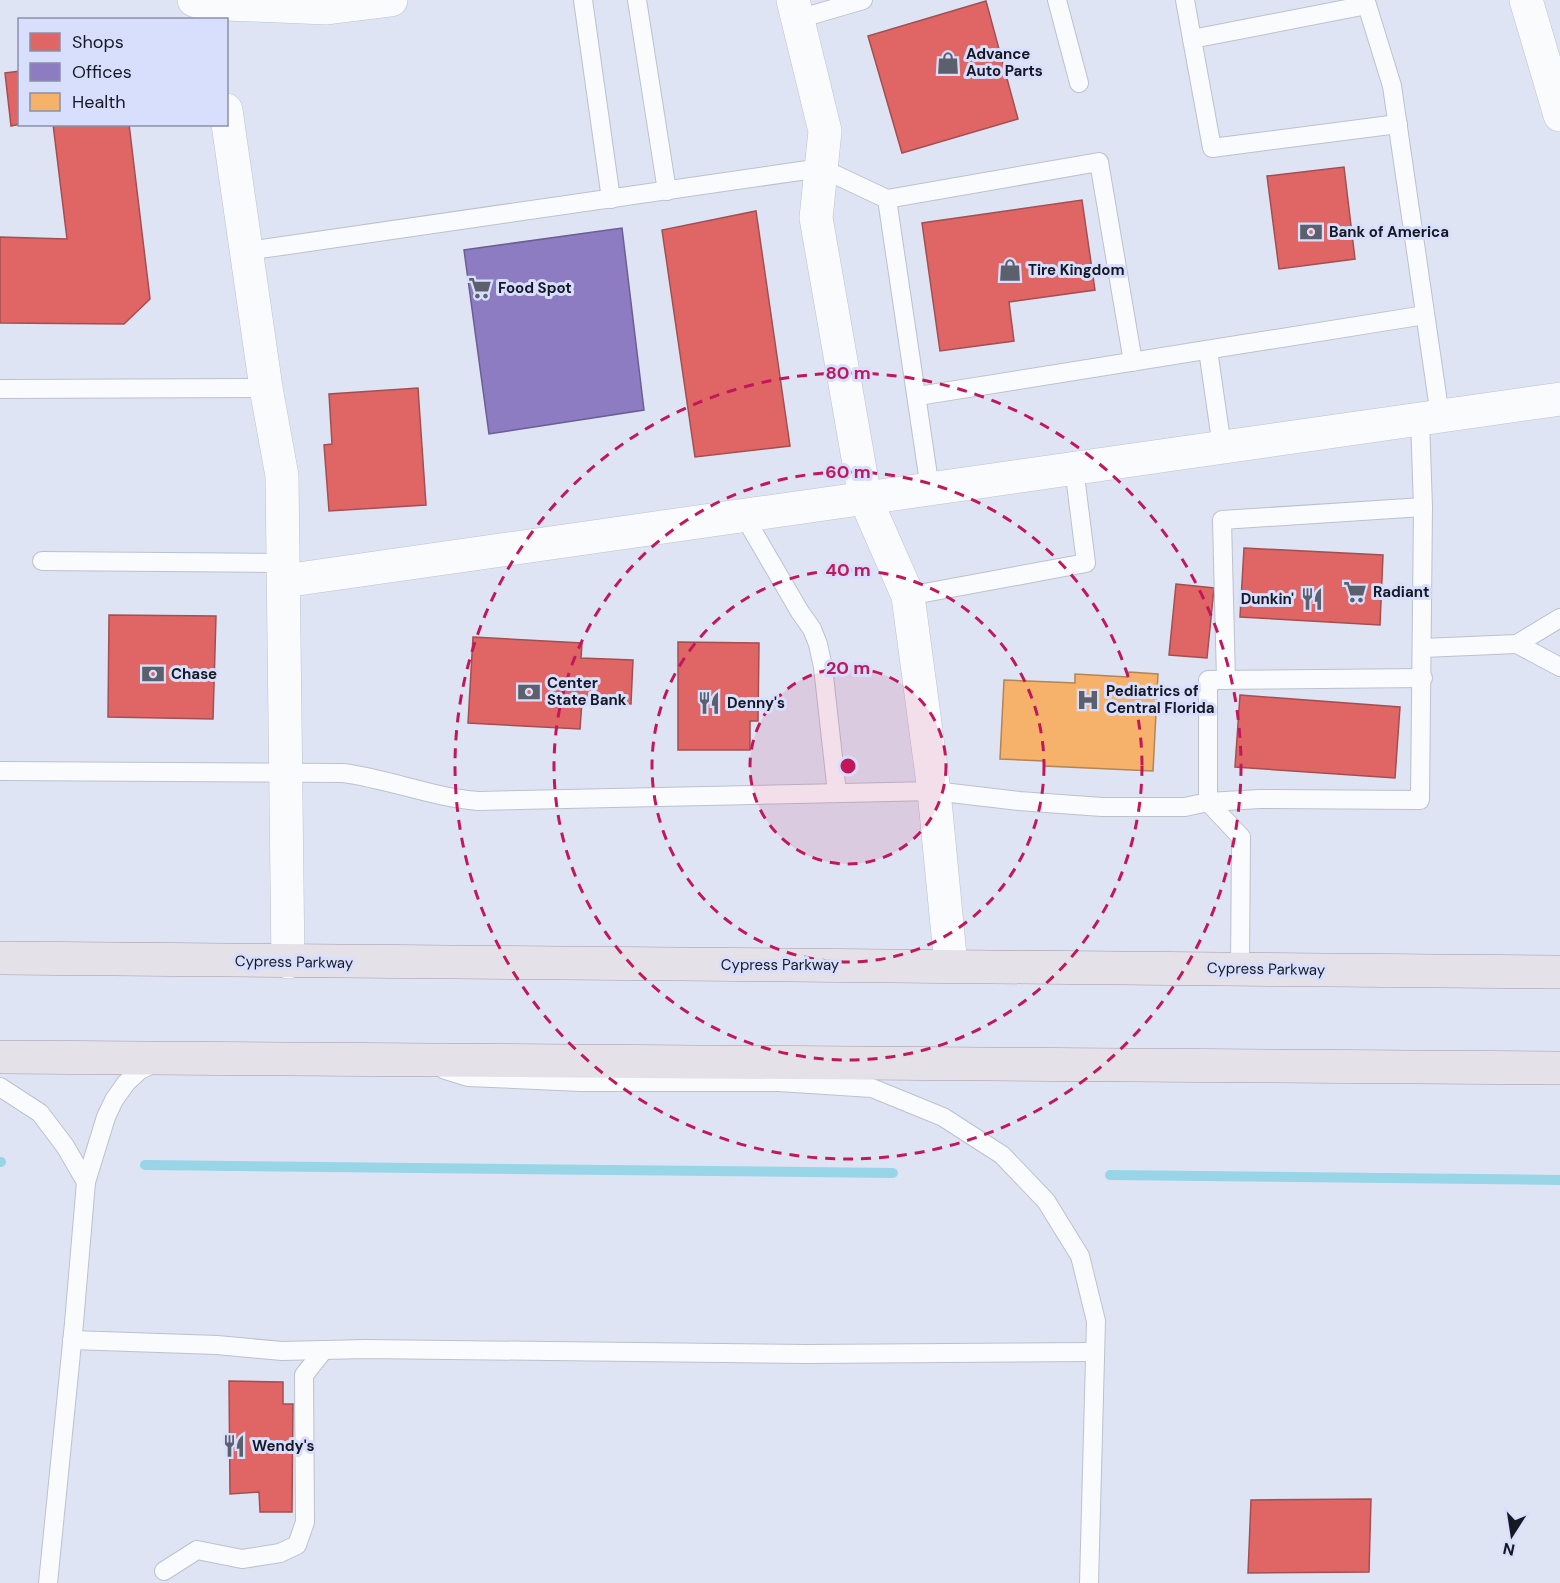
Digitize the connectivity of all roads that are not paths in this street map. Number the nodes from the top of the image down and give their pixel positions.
1 (391, 0) edge
2 (583, 0) edge
3 (637, 0) edge
4 (863, 0) edge
5 (1057, 0) edge
6 (1185, 0) edge
7 (1526, 0) edge
8 (289, 4) edge
9 (201, 6) edge
10 (796, 9) edge
11 (1192, 39) junction
12 (1079, 82) dead end
13 (1560, 115) edge
14 (228, 123) edge
15 (1398, 124) junction
16 (822, 168) junction
17 (667, 191) junction
18 (611, 199) junction
19 (887, 199) junction
20 (247, 251) junction
21 (1425, 315) junction
22 (1208, 350) junction
23 (1133, 362) junction
24 (266, 388) junction
25 (0, 389) edge
26 (918, 396) junction
27 (1560, 399) edge
28 (1430, 418) junction
29 (1222, 447) junction
30 (1074, 468) junction
31 (930, 489) junction
32 (865, 498) junction
33 (1424, 507) junction
34 (744, 516) junction
35 (42, 561) dead end
36 (284, 572) junction
37 (908, 596) junction
38 (1560, 618) edge
39 (1517, 644) junction
40 (1423, 648) junction
41 (1560, 667) edge
42 (1423, 678) junction
43 (1226, 680) junction
44 (0, 771) edge
45 (286, 772) junction
46 (934, 790) junction
47 (837, 793) junction
48 (1208, 802) junction
49 (0, 958) edge
50 (288, 962) junction
51 (951, 966) junction
52 (1240, 969) junction
53 (1560, 972) edge
54 (0, 1057) edge
55 (165, 1058) junction
56 (414, 1060) junction
57 (1560, 1068) edge
58 (0, 1087) edge
59 (86, 1182) junction
60 (72, 1340) junction
61 (324, 1350) junction
62 (1095, 1352) junction
63 (164, 1571) dead end
64 (48, 1583) edge
65 (1089, 1583) edge

1 - 8 street
2 - 18 lane
3 - 17 lane
4 - 10 lane
5 - 12 lane
6 - 11 lane
7 - 13 street
8 - 9 street
10 - 16 street
11 - 15 lane
11 - 15 lane
14 - 20 street
15 - 21 lane
16 - 17 lane
16 - 19 lane
16 - 32 street
17 - 18 lane
18 - 20 lane
19 - 23 lane
19 - 26 lane
20 - 24 street
21 - 22 lane
21 - 28 lane
22 - 23 lane
22 - 29 lane
23 - 26 lane
24 - 25 lane
24 - 36 street
26 - 31 lane
27 - 28 street
28 - 29 street
28 - 33 lane
29 - 30 street
30 - 31 street
30 - 37 lane
31 - 32 street
32 - 34 street
32 - 37 street
33 - 40 lane
33 - 43 lane
34 - 36 street
34 - 47 lane
35 - 36 lane
36 - 45 street
37 - 46 street
38 - 39 lane
39 - 40 lane
39 - 41 lane
40 - 42 lane
42 - 43 lane
42 - 48 lane
43 - 48 lane
44 - 45 lane
45 - 47 lane
45 - 50 street
46 - 47 lane
46 - 48 lane
46 - 51 street
48 - 52 lane
49 - 50 main road, Cypress Parkway
50 - 51 main road, Cypress Parkway
51 - 52 main road, Cypress Parkway
52 - 53 main road, Cypress Parkway
54 - 55 main road
55 - 56 main road
55 - 59 lane
56 - 57 main road
56 - 62 lane
58 - 59 lane
59 - 60 lane
60 - 61 lane
60 - 64 lane
61 - 62 lane
61 - 63 lane
62 - 65 lane

